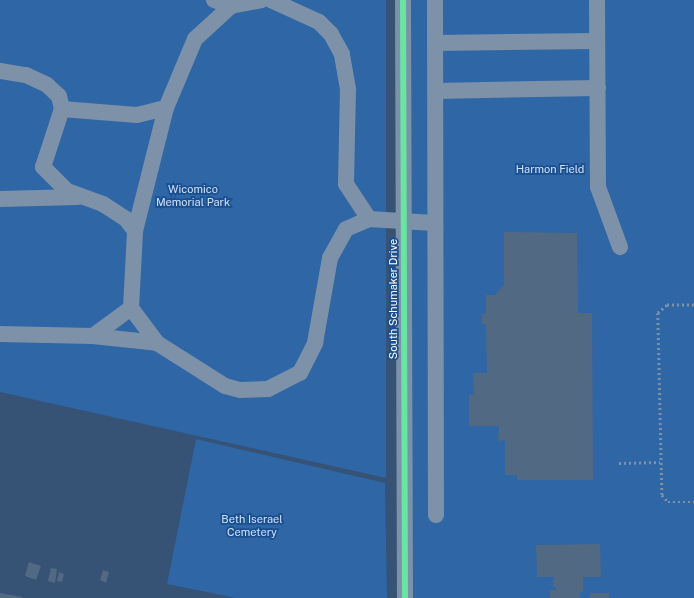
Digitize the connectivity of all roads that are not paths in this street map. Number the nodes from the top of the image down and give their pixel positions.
1 (214, 0) edge
2 (261, 0) edge
3 (271, 0) edge
4 (403, 0) edge
5 (435, 0) edge
6 (597, 0) edge
7 (231, 6) junction
8 (597, 41) junction
9 (435, 43) junction
10 (0, 71) edge
11 (598, 88) junction
12 (436, 91) junction
13 (166, 108) junction
14 (62, 109) junction
15 (43, 167) junction
16 (80, 197) junction
17 (0, 198) edge
18 (38, 199) junction
19 (369, 219) junction
20 (403, 222) junction
21 (434, 223) junction
22 (136, 231) junction
23 (620, 248) dead end
24 (131, 308) junction
25 (0, 334) edge
26 (93, 336) junction
27 (157, 343) junction
28 (436, 515) dead end
29 (405, 598) edge

1 - 7 street
2 - 7 street
3 - 19 street
4 - 20 street, South Schumaker Drive
5 - 9 street
6 - 8 street
7 - 13 street
8 - 9 street
8 - 11 street
9 - 12 street
10 - 14 street
11 - 12 street
11 - 23 street
12 - 21 street
13 - 14 street
13 - 22 street
14 - 15 street
15 - 16 street
15 - 18 street
16 - 18 street
16 - 22 street
17 - 18 street
19 - 20 street
19 - 27 street
20 - 21 street
20 - 29 street, South Schumaker Drive
21 - 28 street
22 - 24 street
24 - 26 street
24 - 27 street
25 - 26 street
26 - 27 street

